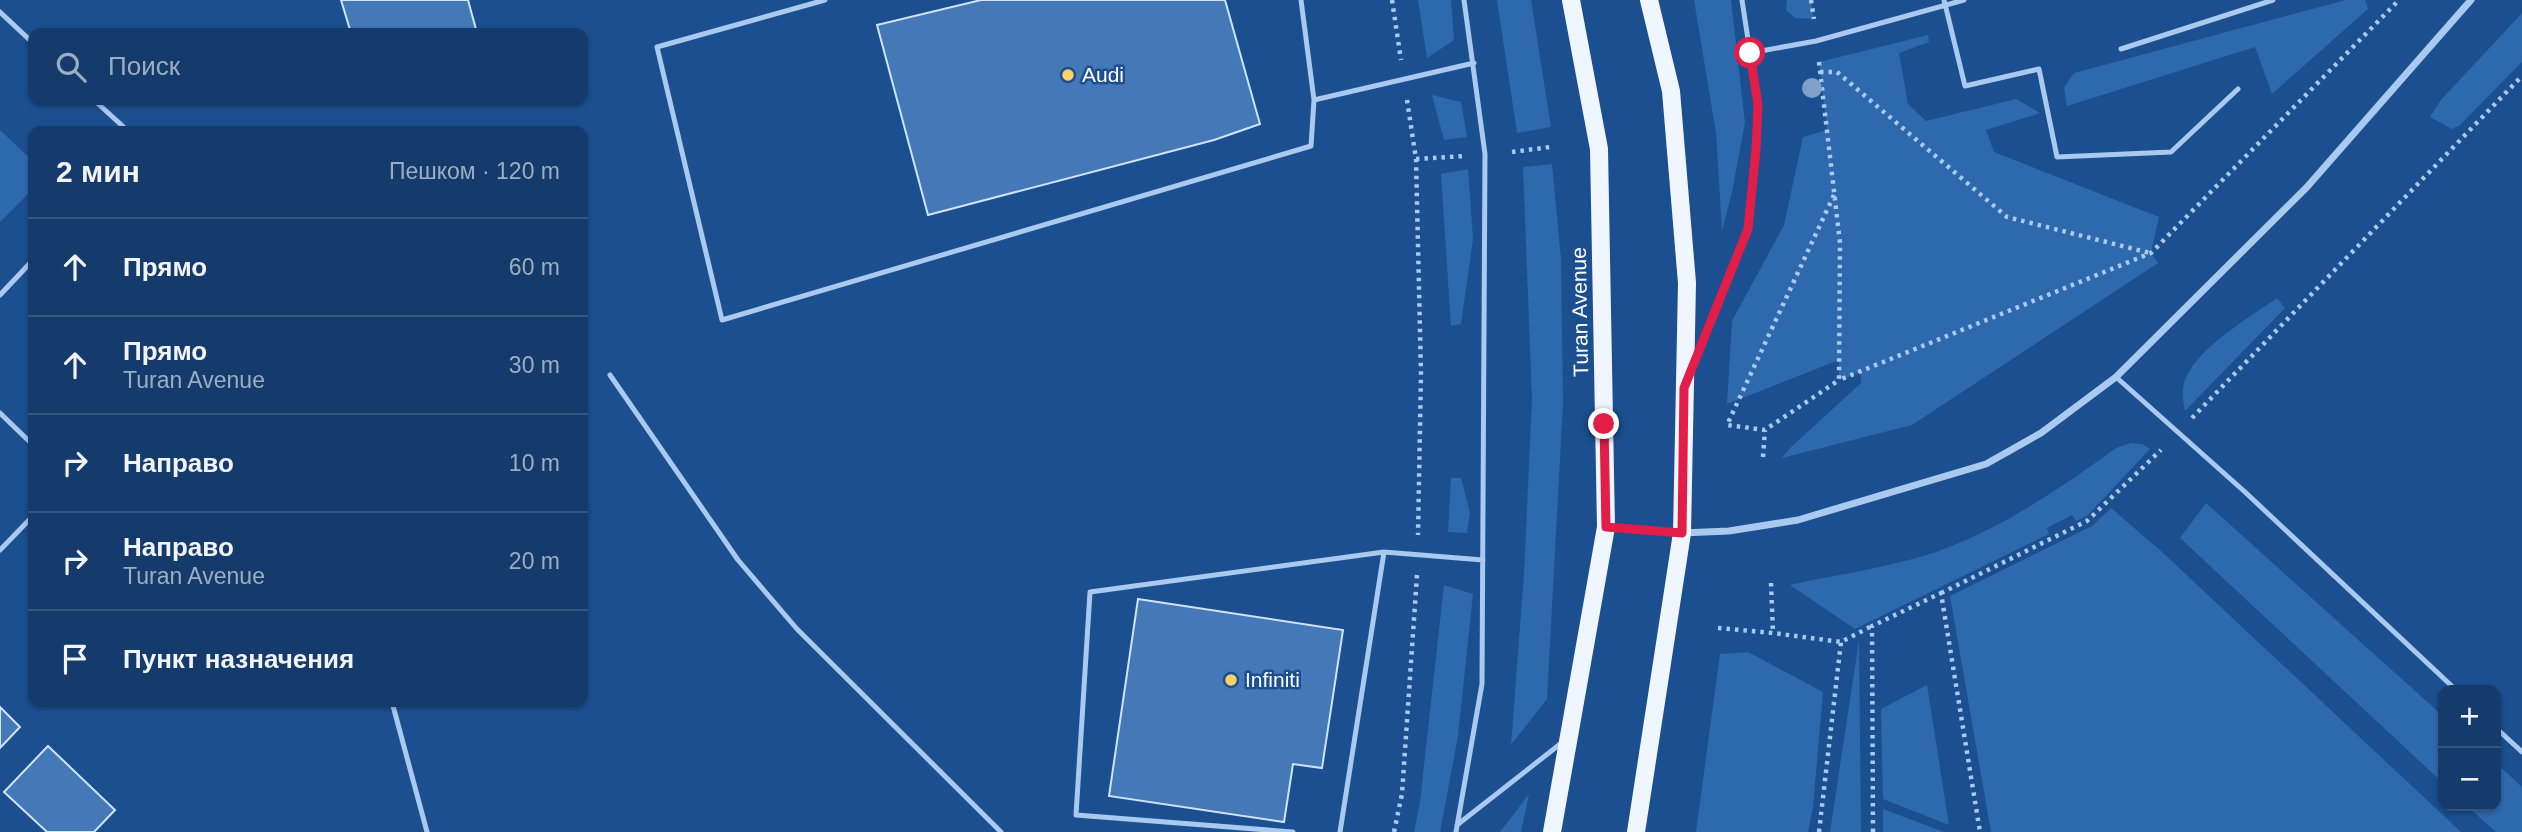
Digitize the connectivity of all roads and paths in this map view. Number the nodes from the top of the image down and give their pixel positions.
1 (825, 0) edge
2 (1301, 0) edge
3 (1464, 0) edge
4 (1571, 0) edge
5 (1649, 0) edge
6 (1742, 0) edge
7 (1811, 0) edge
8 (1964, 0) edge
9 (2273, 0) edge
10 (2399, 0) edge
11 (2471, 0) edge
12 (1944, 3) edge
13 (0, 12) edge
14 (1814, 19) dead end
15 (28, 38) edge
16 (2121, 49) dead end
17 (1750, 53) junction
18 (1819, 59) dead end
19 (1474, 62) junction
20 (1820, 72) junction
21 (2522, 76) edge
22 (2238, 89) dead end
23 (1314, 100) junction
24 (99, 105) edge
25 (123, 126) edge
26 (1550, 147) dead end
27 (1512, 152) dead end
28 (1469, 156) dead end
29 (1835, 194) junction
30 (2151, 253) junction
31 (28, 265) edge
32 (0, 295) edge
33 (610, 375) dead end
34 (2116, 377) junction
35 (1839, 380) junction
36 (1684, 388) junction
37 (0, 413) edge
38 (2190, 421) dead end
39 (1765, 430) junction
40 (28, 440) edge
41 (2161, 450) dead end
42 (1763, 457) dead end
43 (28, 521) edge
44 (1606, 527) junction
45 (1682, 533) junction
46 (0, 550) edge
47 (1384, 552) junction
48 (1418, 555) junction
49 (1483, 560) junction
50 (1771, 583) dead end
51 (1941, 593) junction
52 (1872, 626) junction
53 (1718, 628) dead end
54 (1773, 633) junction
55 (1841, 642) junction
56 (2451, 685) edge
57 (393, 707) edge
58 (2501, 732) edge
59 (1569, 737) junction
60 (2522, 752) edge
61 (1204, 829) edge
62 (1457, 829) edge
63 (428, 832) edge
64 (1001, 832) edge
65 (1293, 832) edge
66 (1340, 832) edge
67 (1394, 832) edge
68 (1552, 832) edge
69 (1636, 832) edge
70 (1819, 832) edge
71 (1873, 832) edge
72 (1980, 832) edge

1 - 23 lane
2 - 23 lane
3 - 19 lane
4 - 44 main road, Turan Avenue
5 - 36 main road
6 - 17 lane
7 - 14 path
8 - 12 lane
9 - 16 lane
10 - 30 path
11 - 34 street
12 - 17 lane
12 - 22 lane
13 - 15 lane
17 - 36 lane
18 - 20 path
19 - 23 lane
19 - 49 lane
20 - 29 path
20 - 30 path
21 - 38 path
24 - 25 lane
26 - 27 path
28 - 48 path
29 - 35 path
29 - 39 path
30 - 35 path
31 - 32 lane
33 - 64 lane
34 - 45 street
34 - 56 lane
35 - 39 path
36 - 45 main road
37 - 40 lane
39 - 42 path
41 - 51 path
43 - 46 lane
44 - 45 street
44 - 59 main road, Turan Avenue
45 - 69 main road
47 - 48 lane
47 - 61 lane
47 - 66 lane
48 - 49 lane
48 - 67 path
49 - 62 lane
50 - 54 path
51 - 52 path
51 - 72 path
52 - 55 path
52 - 71 path
53 - 54 path
54 - 55 path
55 - 70 path
57 - 63 lane
58 - 60 lane
59 - 62 lane
59 - 68 main road, Turan Avenue
61 - 65 lane

